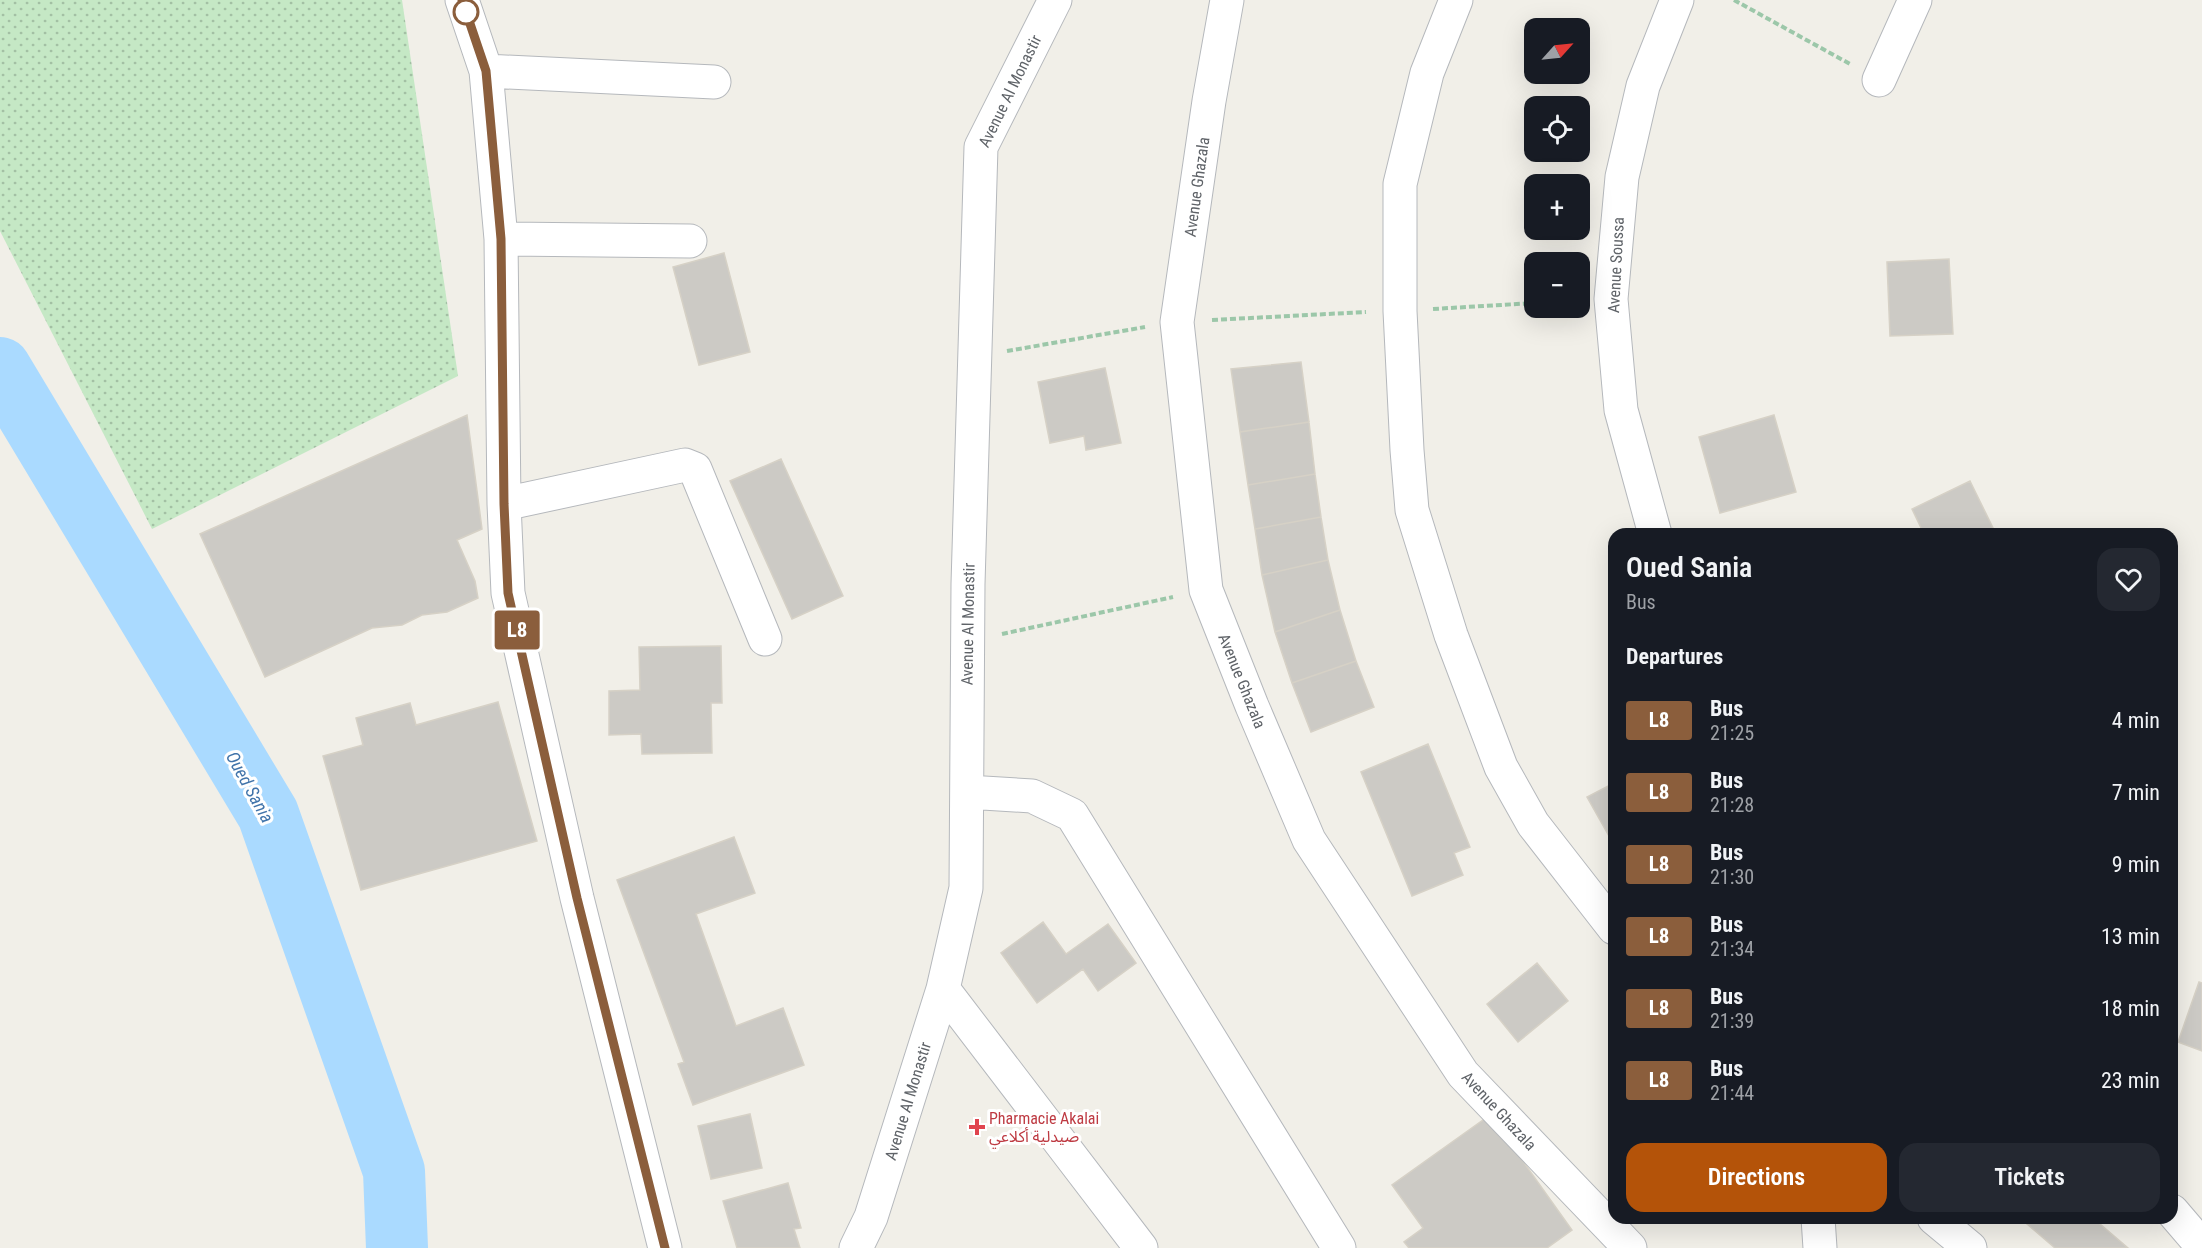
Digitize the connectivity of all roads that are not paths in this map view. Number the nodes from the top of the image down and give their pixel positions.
1 (462, 0) edge
2 (1055, 0) edge
3 (1227, 0) edge
4 (1456, 0) edge
5 (1677, 0) edge
6 (1915, 0) edge
7 (486, 71) junction
8 (1879, 80) road end
9 (714, 82) dead end
10 (501, 239) junction
11 (690, 241) dead end
12 (504, 504) junction
13 (1653, 528) edge
14 (765, 639) dead end
15 (967, 792) junction
16 (1608, 920) edge
17 (943, 989) junction
18 (2178, 1218) edge
19 (1818, 1224) edge
20 (1941, 1224) edge
21 (2202, 1246) edge
22 (665, 1248) edge
23 (856, 1248) edge
24 (1141, 1248) edge
25 (1339, 1248) edge
26 (1630, 1248) edge
27 (1820, 1248) edge
28 (1970, 1248) edge

1 - 7 street
2 - 15 street, Avenue Al Monastir
3 - 26 street, Avenue Ghazala
4 - 16 street
5 - 13 street, Avenue Soussa
6 - 8 street
7 - 9 street
7 - 10 street
10 - 11 street
10 - 12 street
12 - 14 street
12 - 22 street
15 - 17 street, Avenue Al Monastir
15 - 25 street
17 - 23 street, Avenue Al Monastir
17 - 24 street
18 - 21 street
19 - 27 street
20 - 28 street

